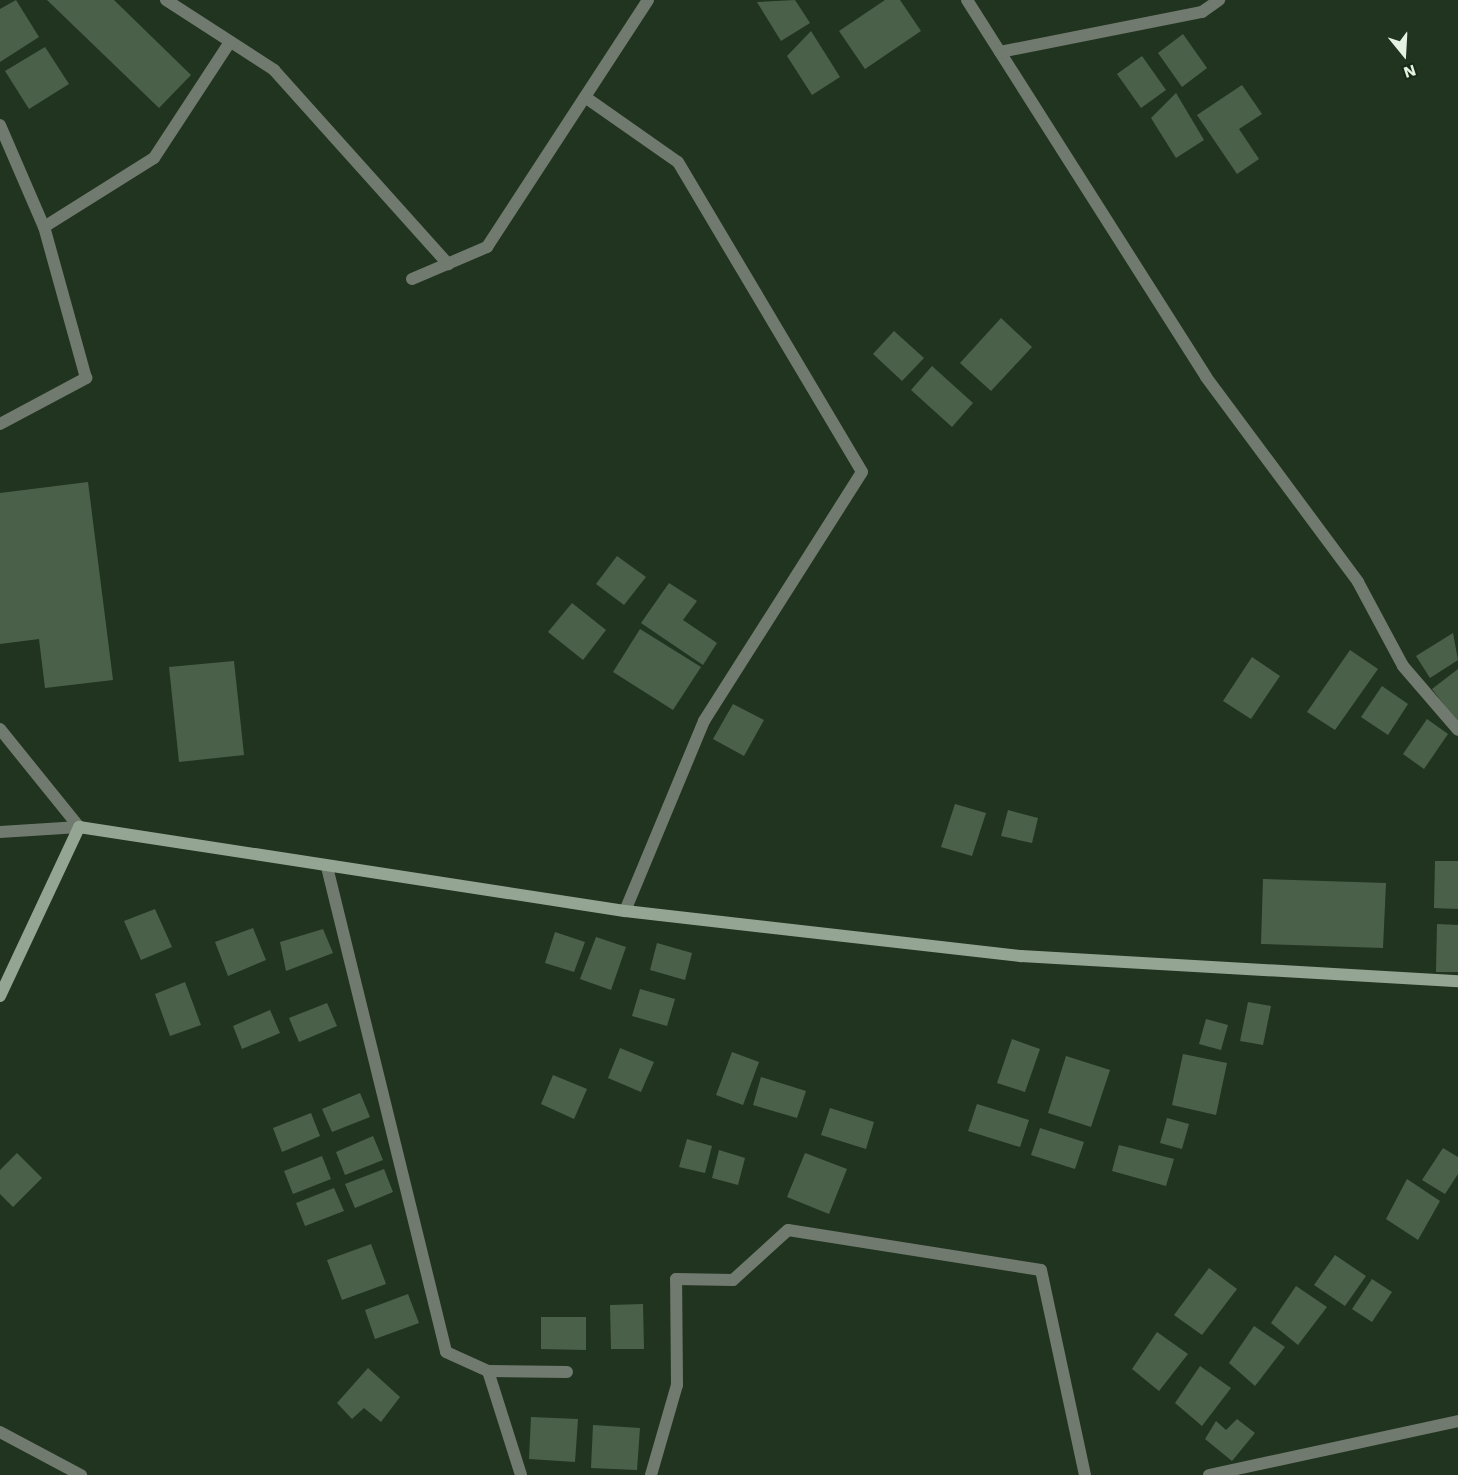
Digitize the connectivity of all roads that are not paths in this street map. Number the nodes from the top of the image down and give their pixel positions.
1 (166, 0) edge
2 (648, 0) edge
3 (968, 0) edge
4 (1219, 0) edge
5 (230, 42) junction
6 (1000, 52) junction
7 (585, 97) junction
8 (0, 125) edge
9 (44, 227) junction
10 (448, 264) junction
11 (412, 279) dead end
12 (0, 424) edge
13 (0, 729) edge
14 (1458, 730) edge
15 (79, 827) junction
16 (0, 832) edge
17 (327, 867) junction
18 (625, 911) junction
19 (1458, 981) edge
20 (0, 996) edge
21 (488, 1371) junction
22 (567, 1372) dead end
23 (1458, 1421) edge
24 (0, 1432) edge
25 (81, 1475) edge
26 (521, 1475) edge
27 (651, 1475) edge
28 (1085, 1475) edge
29 (1209, 1475) edge

1 - 5 street
2 - 7 street
3 - 6 street
4 - 6 street
5 - 9 street
5 - 10 street
6 - 14 street
7 - 10 street
7 - 18 street
8 - 9 street
9 - 12 street
10 - 11 street
13 - 15 street
15 - 16 street
15 - 17 street
15 - 20 street
17 - 18 street
17 - 21 street
18 - 19 street
21 - 22 street
21 - 26 street
23 - 29 street
24 - 25 street
27 - 28 street

